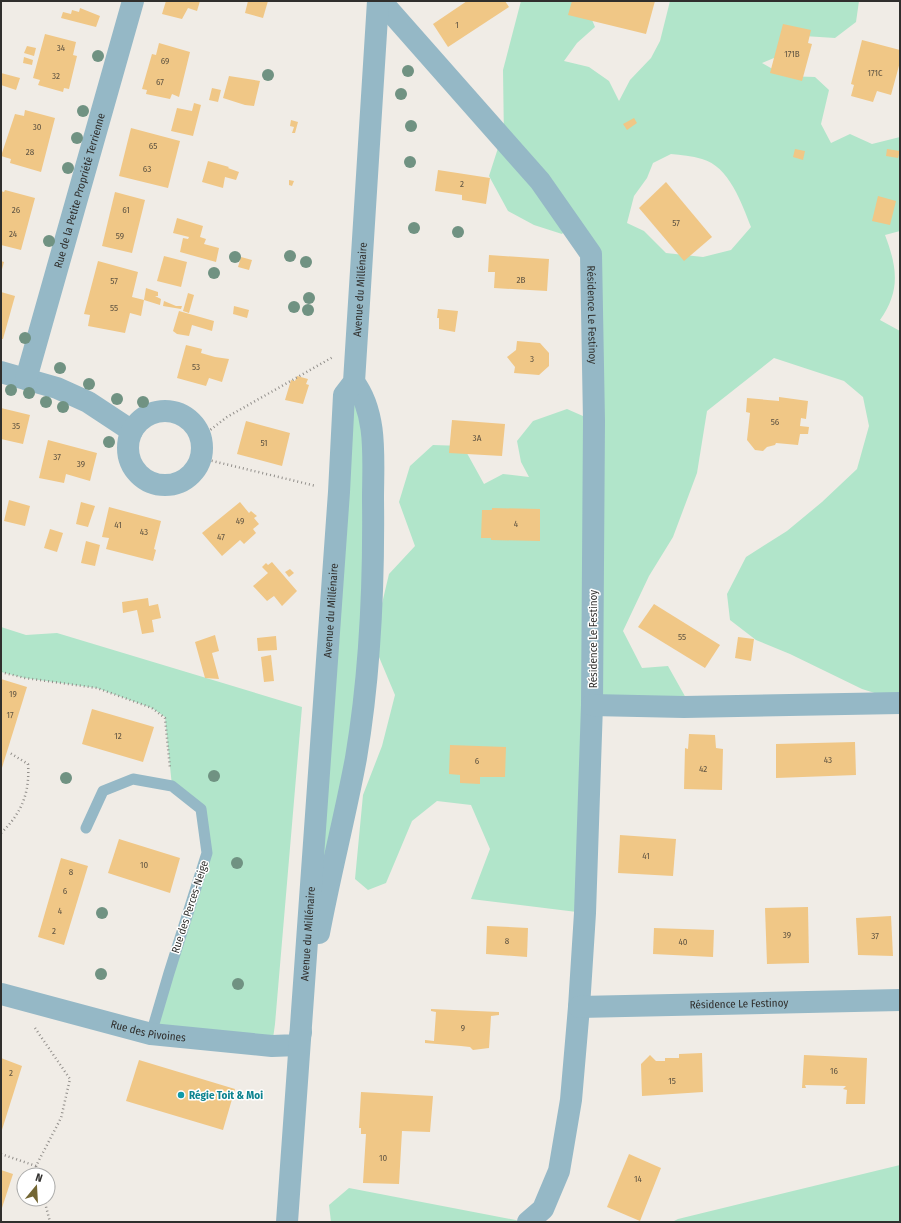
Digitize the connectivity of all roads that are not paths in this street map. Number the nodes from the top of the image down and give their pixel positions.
1 (133, 1) edge
2 (379, 1) edge
3 (1, 372) edge
4 (26, 379) junction
5 (354, 382) junction
6 (132, 431) junction
7 (900, 703) edge
8 (592, 705) junction
9 (86, 828) dead end
10 (8, 997) edge
11 (900, 1000) edge
12 (579, 1007) junction
13 (151, 1034) junction
14 (298, 1045) junction
15 (287, 1222) edge
16 (528, 1222) edge

1 - 4 street, Rue de la Petite Propriété Terrienne
2 - 5 street, Avenue du Millénaire
2 - 8 street, Résidence Le Festinoy
3 - 4 street
4 - 6 street
5 - 14 street, Avenue du Millénaire
5 - 14 street
6 - 6 street
7 - 8 street, Résidence Le Festinoy
8 - 12 street, Résidence Le Festinoy
9 - 13 lane, Rue des Perces-Neige
10 - 13 street, Rue des Pivoines
11 - 12 street, Résidence Le Festinoy
12 - 16 street, Résidence Le Festinoy
13 - 14 street, Rue des Pivoines
14 - 15 street, Avenue du Millénaire

